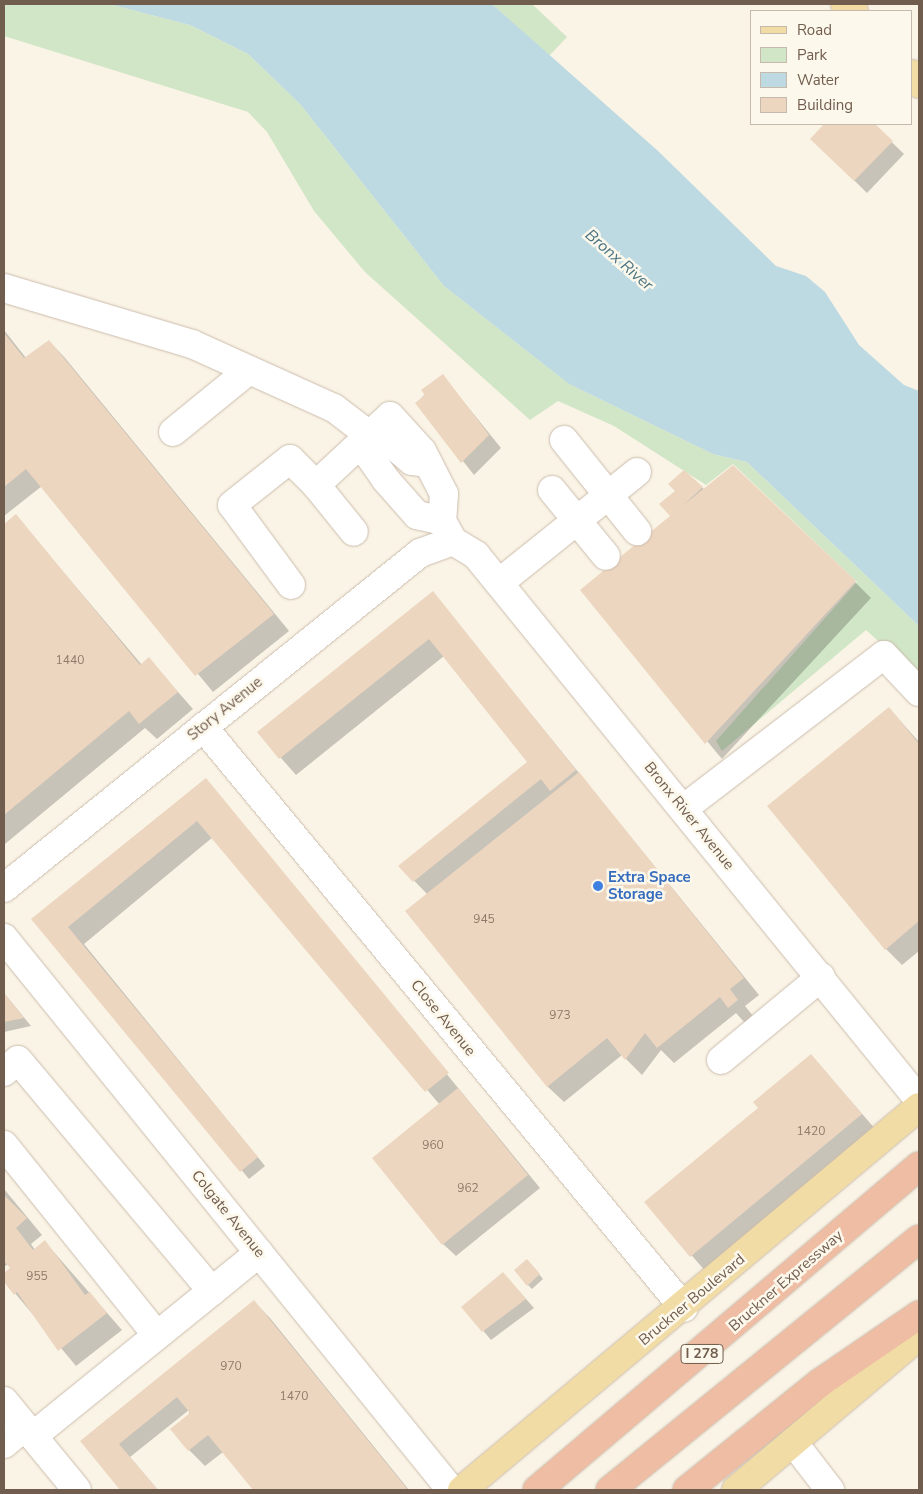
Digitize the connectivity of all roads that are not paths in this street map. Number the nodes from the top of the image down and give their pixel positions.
1 (4, 288) edge
2 (249, 370) junction
3 (173, 432) dead end
4 (368, 434) junction
5 (564, 440) dead end
6 (637, 472) dead end
7 (316, 485) junction
8 (552, 490) dead end
9 (608, 495) junction
10 (577, 520) junction
11 (447, 531) junction
12 (637, 531) dead end
13 (354, 532) dead end
14 (606, 556) dead end
15 (499, 583) junction
16 (291, 585) dead end
17 (919, 692) edge
18 (203, 726) junction
19 (683, 809) junction
20 (4, 888) edge
21 (4, 938) edge
22 (821, 978) junction
23 (721, 1060) dead end
24 (4, 1072) edge
25 (919, 1100) edge
26 (919, 1107) edge
27 (4, 1146) edge
28 (919, 1153) edge
29 (919, 1166) edge
30 (864, 1214) junction
31 (919, 1239) edge
32 (259, 1252) junction
33 (212, 1291) junction
34 (684, 1308) junction
35 (919, 1315) edge
36 (157, 1335) junction
37 (917, 1343) edge
38 (4, 1401) edge
39 (28, 1431) junction
40 (793, 1442) junction
41 (4, 1444) edge
42 (77, 1490) edge
43 (451, 1490) edge
44 (462, 1490) edge
45 (537, 1490) edge
46 (610, 1490) edge
47 (687, 1490) edge
48 (736, 1490) edge
49 (830, 1490) edge

1 - 2 street
2 - 3 street
2 - 4 street
4 - 7 street
4 - 11 street, Bronx River Avenue
4 - 11 street
5 - 9 street
6 - 9 street
7 - 13 street
7 - 16 street
8 - 10 street
9 - 10 street
9 - 12 street
10 - 14 street
10 - 15 street
11 - 15 street, Bronx River Avenue
11 - 18 street, Story Avenue
15 - 19 street, Bronx River Avenue
17 - 19 street
18 - 20 street, Story Avenue
18 - 34 street, Close Avenue
19 - 22 street, Bronx River Avenue
21 - 32 street, Colgate Avenue
22 - 23 street
22 - 25 street, Bronx River Avenue
24 - 33 street
26 - 34 main road, Bruckner Boulevard
27 - 36 street
28 - 30 highway
29 - 30 highway, Bruckner Expressway / I 278
30 - 45 highway, Bruckner Expressway / I 278
31 - 46 highway, I 278
32 - 33 street
32 - 43 street, Colgate Avenue
33 - 36 street
34 - 44 main road, Bruckner Boulevard
35 - 47 highway
36 - 39 street
37 - 40 main road
38 - 39 street
39 - 41 street
39 - 42 street
40 - 48 main road
40 - 49 street

